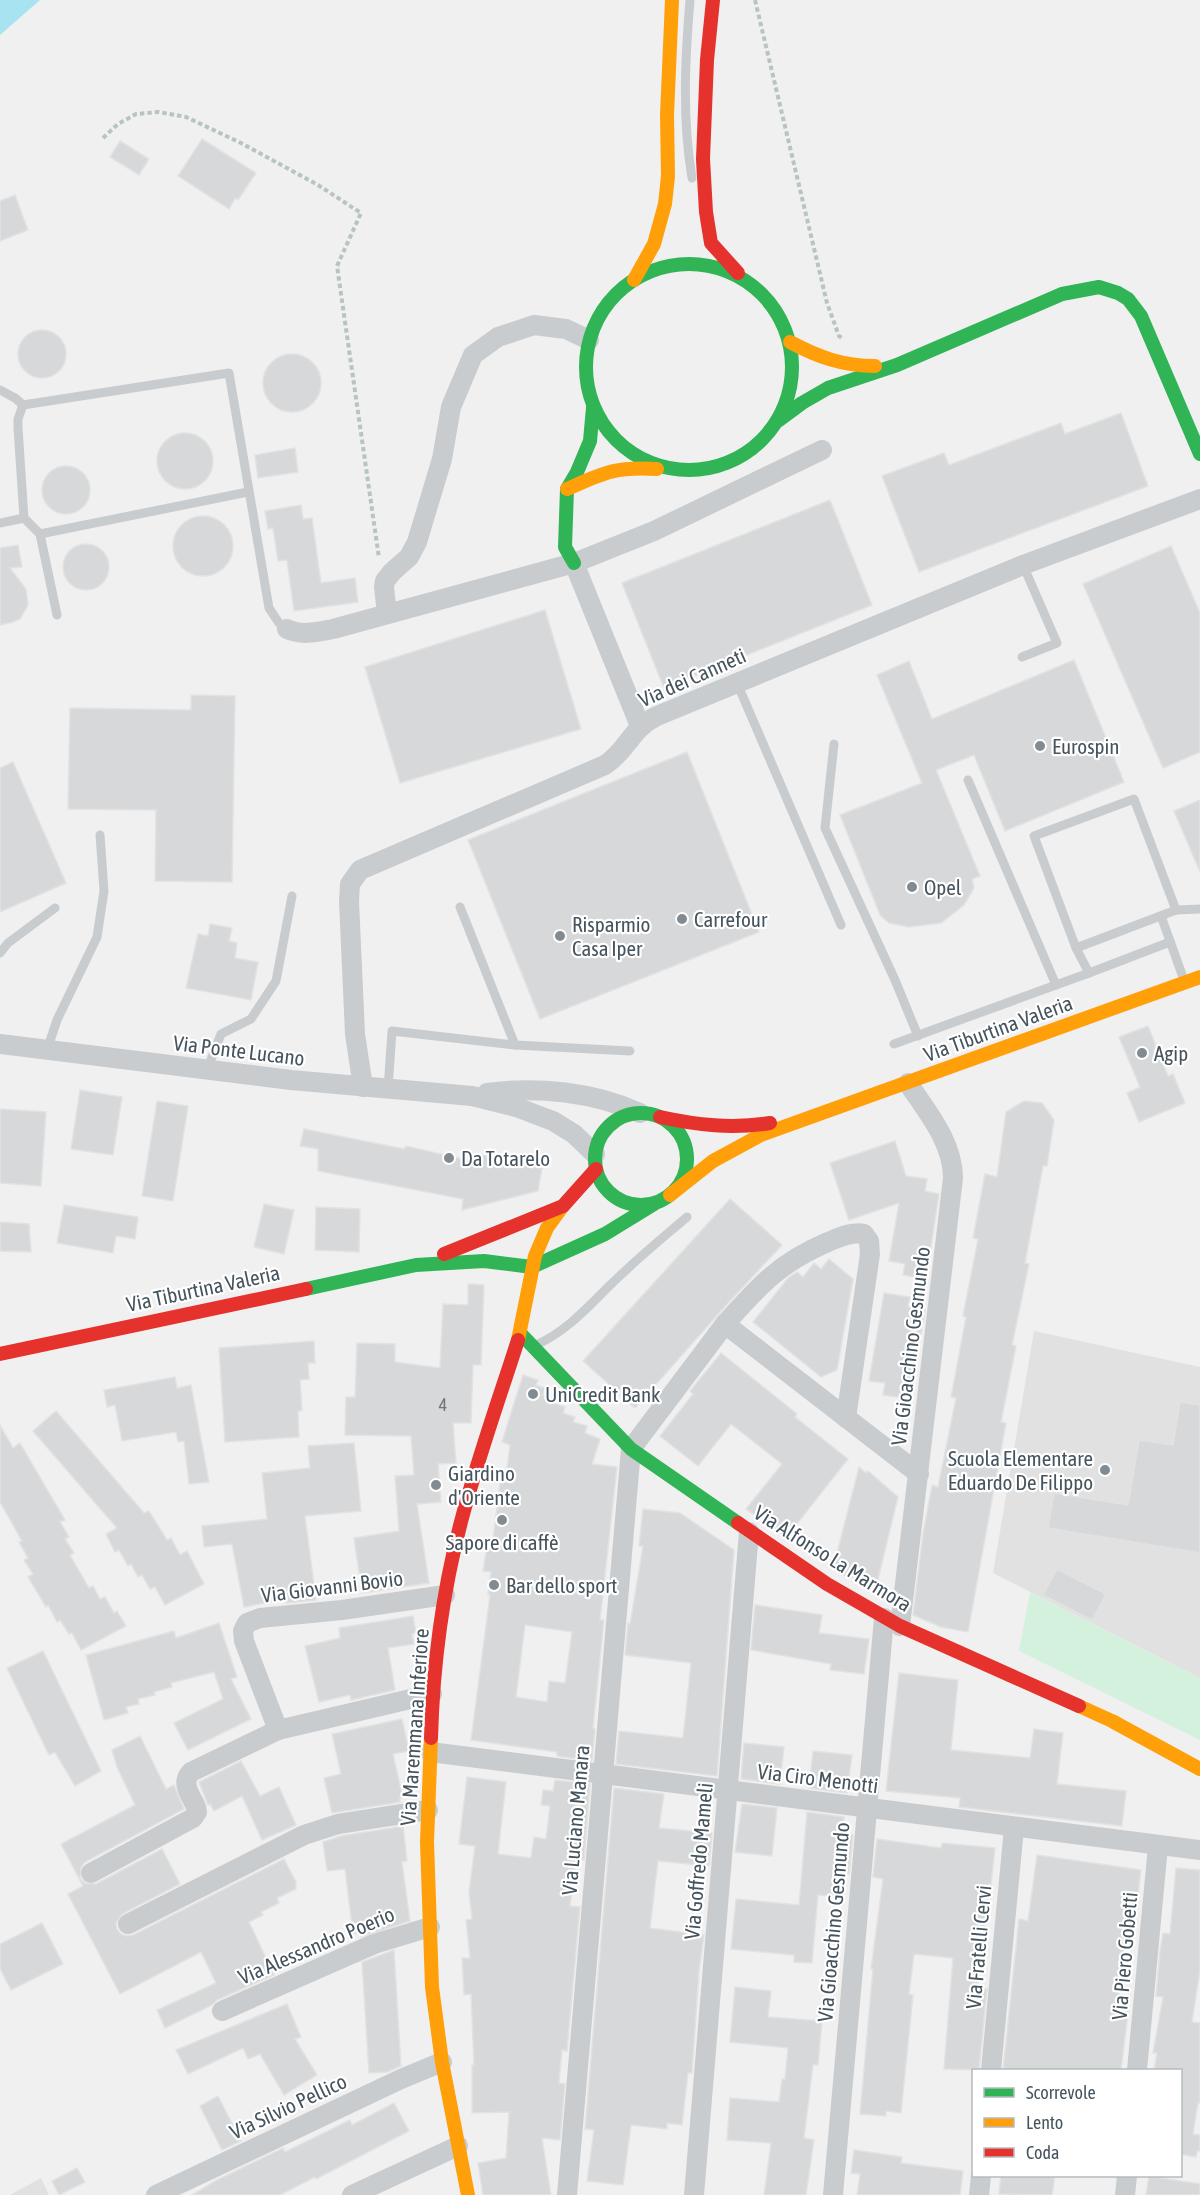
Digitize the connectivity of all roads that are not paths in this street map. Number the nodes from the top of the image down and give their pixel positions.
1 (672, 0) edge
2 (690, 0) edge
3 (713, 0) edge
4 (693, 185) dead end
5 (696, 202) dead end
6 (711, 243) junction
7 (634, 280) junction
8 (746, 280) junction
9 (589, 340) junction
10 (790, 342) junction
11 (897, 364) junction
12 (0, 390) edge
13 (23, 405) junction
14 (593, 408) junction
15 (778, 421) junction
16 (822, 450) dead end
17 (1200, 454) edge
18 (675, 470) junction
19 (567, 489) junction
20 (248, 492) junction
21 (1200, 499) edge
22 (24, 518) junction
23 (0, 523) edge
24 (40, 534) junction
25 (574, 563) junction
26 (1023, 566) junction
27 (57, 615) dead end
28 (387, 615) junction
29 (287, 630) joint
30 (1022, 657) dead end
31 (736, 683) junction
32 (640, 726) junction
33 (834, 744) dead end
34 (968, 780) dead end
35 (100, 835) dead end
36 (292, 896) dead end
37 (460, 907) dead end
38 (55, 908) dead end
39 (1200, 909) edge
40 (1176, 910) junction
41 (1161, 916) junction
42 (841, 925) dead end
43 (1170, 942) junction
44 (1076, 948) junction
45 (0, 953) edge
46 (1089, 973) junction
47 (1200, 977) edge
48 (1185, 982) junction
49 (1056, 986) junction
50 (918, 1036) junction
51 (0, 1044) edge
52 (894, 1044) dead end
53 (514, 1045) junction
54 (47, 1050) junction
55 (630, 1051) dead end
56 (207, 1071) junction
57 (908, 1083) junction
58 (363, 1088) junction
59 (388, 1089) junction
60 (472, 1096) junction
61 (649, 1115) junction
62 (811, 1115) junction
63 (595, 1162) junction
64 (670, 1195) junction
65 (654, 1204) junction
66 (563, 1206) junction
67 (687, 1217) dead end
68 (416, 1265) junction
69 (532, 1267) junction
70 (725, 1324) junction
71 (520, 1334) junction
72 (533, 1347) junction
73 (0, 1354) edge
74 (846, 1418) junction
75 (631, 1449) junction
76 (919, 1474) junction
77 (749, 1532) junction
78 (445, 1595) junction
79 (892, 1622) junction
80 (432, 1694) junction
81 (278, 1730) junction
82 (430, 1752) junction
83 (1200, 1769) edge
84 (603, 1774) junction
85 (728, 1791) junction
86 (868, 1809) junction
87 (428, 1810) junction
88 (1014, 1828) junction
89 (1158, 1846) junction
90 (1200, 1850) edge
91 (91, 1873) dead end
92 (128, 1924) dead end
93 (430, 1927) junction
94 (222, 2012) dead end
95 (442, 2062) junction
96 (991, 2069) edge
97 (1137, 2069) edge
98 (458, 2146) junction
99 (981, 2177) edge
100 (1127, 2177) edge
101 (156, 2195) edge
102 (352, 2195) edge
103 (468, 2195) edge
104 (567, 2195) edge
105 (694, 2195) edge
106 (833, 2195) edge
107 (979, 2195) edge
108 (1125, 2195) edge

1 - 7 main road
2 - 4 lane
3 - 6 main road
5 - 6 lane
6 - 8 main road
7 - 8 main road
7 - 9 main road
8 - 10 main road
9 - 14 main road
9 - 28 street
10 - 11 main road
10 - 15 main road
11 - 15 main road
11 - 17 main road
12 - 13 lane
13 - 20 lane
13 - 22 lane
14 - 18 main road
14 - 19 main road
15 - 18 main road
16 - 25 street
18 - 19 main road
19 - 25 main road
20 - 24 lane
20 - 29 lane
21 - 26 street, Via dei Canneti
22 - 23 lane
22 - 24 lane
24 - 27 lane
25 - 28 street
25 - 32 street
26 - 30 lane
26 - 31 street, Via dei Canneti
28 - 29 street
31 - 32 street, Via dei Canneti
31 - 42 lane
32 - 58 street, Via dei Canneti
33 - 50 lane
34 - 49 lane
35 - 54 lane
36 - 56 lane
37 - 53 lane
38 - 45 lane
39 - 40 lane
40 - 41 lane
40 - 44 lane
41 - 43 lane
41 - 44 lane
43 - 46 lane
43 - 48 lane
44 - 46 lane
46 - 49 lane
47 - 48 main road, Via Tiburtina Valeria
48 - 57 main road, Via Tiburtina Valeria
49 - 50 lane
50 - 52 lane
51 - 54 street, Via Ponte Lucano
53 - 55 lane
53 - 59 lane
54 - 56 street, Via Ponte Lucano
56 - 58 street, Via Ponte Lucano
57 - 62 main road, Via Tiburtina Valeria
57 - 76 street, Via Gioacchino Gesmundo
58 - 59 street, Via Ponte Lucano
59 - 60 street, Via Ponte Lucano
60 - 61 street, Via Ponte Lucano
60 - 63 street, Via Ponte Lucano
61 - 62 main road, Via Tiburtina Valeria
61 - 63 main road, Via Tiburtina Valeria
61 - 64 main road, Via Tiburtina Valeria
62 - 64 main road, Via Tiburtina Valeria
63 - 65 main road
63 - 66 main road, Via Tiburtina Valeria
64 - 65 main road, Via Tiburtina Valeria
65 - 69 main road, Via Tiburtina Valeria
66 - 68 main road, Via Tiburtina Valeria
66 - 69 main road, Via Maremmana Inferiore
67 - 72 lane
68 - 69 main road, Via Tiburtina Valeria
68 - 73 main road, Via Tiburtina Valeria
69 - 71 main road, Via Maremmana Inferiore
70 - 74 street
70 - 74 street
70 - 75 street
71 - 72 main road, Via Alfonso La Marmora
71 - 78 main road, Via Maremmana Inferiore
72 - 75 main road, Via Alfonso La Marmora
74 - 76 street
75 - 77 main road, Via Alfonso La Marmora
75 - 84 street, Via Luciano Manara
76 - 79 street, Via Gioacchino Gesmundo
77 - 79 main road, Via Alfonso La Marmora
77 - 85 street, Via Goffredo Mameli
78 - 80 main road, Via Maremmana Inferiore
78 - 81 street, Via Giovanni Bovio
79 - 83 main road, Via Alfonso La Marmora
79 - 86 street, Via Gioacchino Gesmundo
80 - 81 street
80 - 82 main road, Via Maremmana Inferiore
81 - 91 street
82 - 84 street, Via Ciro Menotti
82 - 87 main road, Via Maremmana Inferiore
84 - 85 street, Via Ciro Menotti
84 - 104 street, Via Luciano Manara
85 - 86 street, Via Ciro Menotti
85 - 105 street, Via Goffredo Mameli
86 - 88 street, Via Ciro Menotti
86 - 106 street, Via Gioacchino Gesmundo
87 - 92 street
87 - 93 main road, Via Maremmana Inferiore
88 - 89 street, Via Ciro Menotti
88 - 96 street, Via Fratelli Cervi
89 - 90 street, Via Ciro Menotti
89 - 97 street, Via Piero Gobetti
93 - 94 street, Via Alessandro Poerio
93 - 95 main road, Via Maremmana Inferiore
95 - 98 main road, Via Maremmana Inferiore
95 - 101 street, Via Silvio Pellico
98 - 102 street
98 - 103 main road, Via Maremmana Inferiore
99 - 107 street
100 - 108 street

